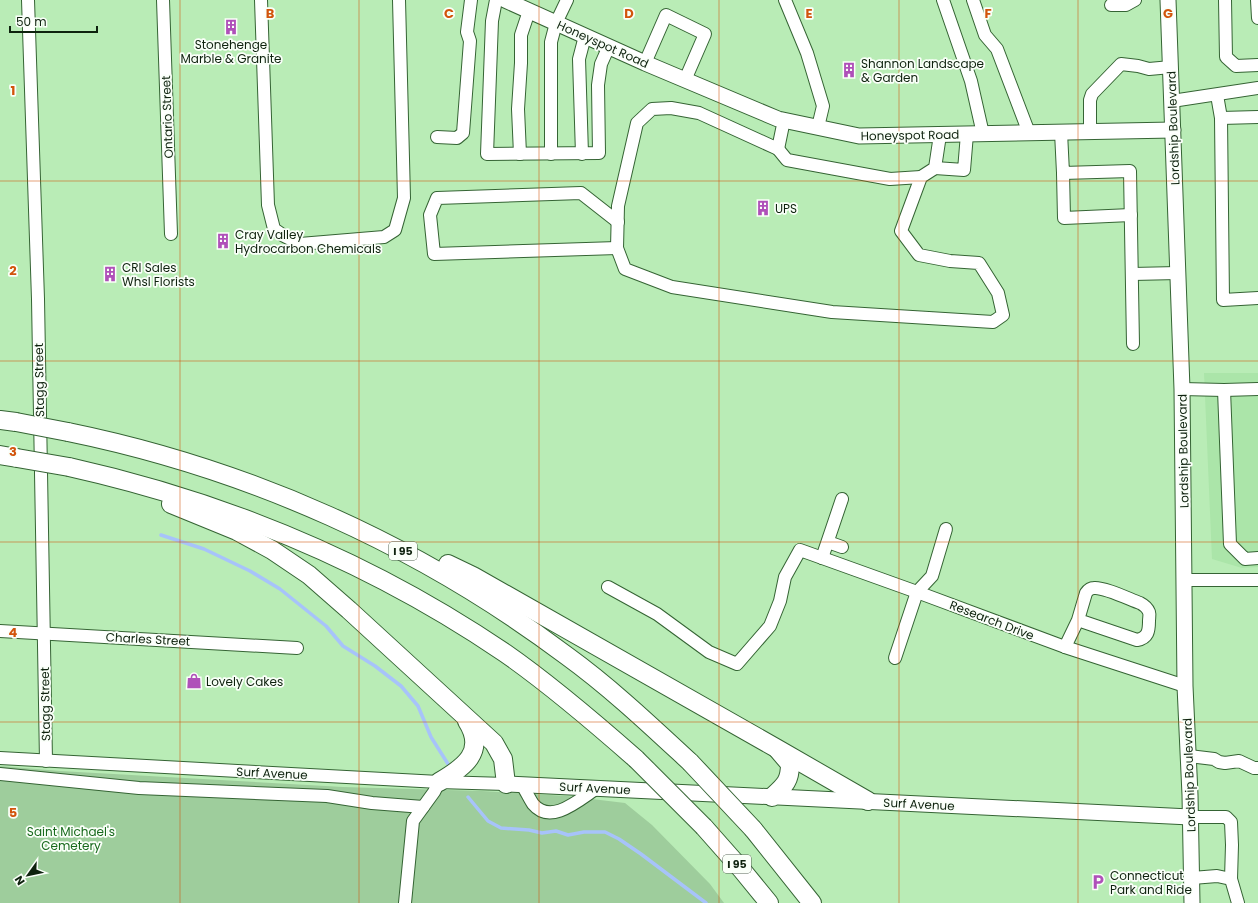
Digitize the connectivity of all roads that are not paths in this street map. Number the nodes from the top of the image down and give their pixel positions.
1 (28, 0) edge
2 (163, 0) edge
3 (261, 0) edge
4 (399, 0) edge
5 (471, 0) edge
6 (496, 0) edge
7 (505, 0) edge
8 (567, 0) edge
9 (785, 0) edge
10 (943, 0) edge
11 (973, 0) edge
12 (1135, 0) edge
13 (1168, 0) edge
14 (1225, 0) edge
15 (1257, 0) edge
16 (1111, 5) dead end
17 (529, 11) junction
18 (1258, 18) edge
19 (556, 23) junction
20 (585, 36) junction
21 (609, 46) junction
22 (646, 63) junction
23 (1258, 65) edge
24 (1171, 67) junction
25 (686, 80) junction
26 (1258, 88) edge
27 (1217, 95) junction
28 (1172, 101) junction
29 (1258, 117) edge
30 (1221, 118) junction
31 (784, 120) junction
32 (818, 127) junction
33 (1173, 130) junction
34 (1061, 132) junction
35 (1090, 132) junction
36 (1029, 133) junction
37 (967, 134) junction
38 (983, 134) junction
39 (940, 135) junction
40 (437, 137) dead end
41 (778, 149) junction
42 (520, 154) junction
43 (551, 154) junction
44 (582, 154) junction
45 (935, 168) junction
46 (1063, 173) junction
47 (921, 177) junction
48 (1131, 215) junction
49 (618, 222) junction
50 (171, 234) dead end
51 (617, 248) junction
52 (1178, 273) junction
53 (1132, 274) junction
54 (1258, 298) edge
55 (1133, 344) dead end
56 (1182, 389) junction
57 (1258, 389) edge
58 (1224, 390) junction
59 (8, 421) edge
60 (8, 456) edge
61 (73, 468) junction
62 (842, 499) dead end
63 (327, 514) junction
64 (946, 529) dead end
65 (828, 542) junction
66 (842, 547) dead end
67 (822, 558) junction
68 (1258, 558) edge
69 (1184, 580) junction
70 (1258, 580) edge
71 (608, 587) dead end
72 (917, 592) junction
73 (1078, 620) junction
74 (0, 631) edge
75 (44, 633) junction
76 (1065, 647) junction
77 (297, 648) dead end
78 (895, 658) dead end
79 (1186, 686) junction
80 (464, 717) junction
81 (776, 748) junction
82 (1188, 756) junction
83 (0, 758) edge
84 (46, 760) junction
85 (1258, 768) edge
86 (0, 774) edge
87 (439, 782) junction
88 (514, 784) junction
89 (597, 788) junction
90 (772, 797) junction
91 (868, 801) junction
92 (423, 807) junction
93 (1190, 817) junction
94 (1192, 878) junction
95 (1231, 879) junction
96 (405, 903) edge
97 (768, 903) edge
98 (812, 903) edge
99 (1192, 903) edge
100 (1238, 903) edge

1 - 75 street, Stagg Street
2 - 50 street, Ontario Street
3 - 4 street
5 - 40 street
6 - 42 street
7 - 17 main road, Honeyspot Road
8 - 19 street
9 - 32 street
10 - 38 street
11 - 36 street
12 - 16 street
13 - 24 main road, Lordship Boulevard
14 - 23 street
15 - 18 street
17 - 19 main road, Honeyspot Road
17 - 42 street
19 - 20 main road, Honeyspot Road
19 - 43 street
20 - 21 main road, Honeyspot Road
20 - 44 street
21 - 22 main road, Honeyspot Road
21 - 44 street
22 - 25 main road, Honeyspot Road
22 - 25 street
24 - 28 main road, Lordship Boulevard
24 - 35 street
25 - 31 main road, Honeyspot Road
26 - 27 street
27 - 28 street
27 - 30 street
28 - 33 main road, Lordship Boulevard
29 - 30 street
30 - 54 street
31 - 32 main road, Honeyspot Road
31 - 41 street
32 - 39 main road, Honeyspot Road
33 - 35 main road, Honeyspot Road
33 - 52 main road, Lordship Boulevard
34 - 35 main road, Honeyspot Road
34 - 36 main road, Honeyspot Road
34 - 46 street
36 - 38 main road, Honeyspot Road
37 - 38 main road, Honeyspot Road
37 - 39 main road, Honeyspot Road
37 - 45 street
39 - 45 street
41 - 47 street
41 - 49 street
42 - 43 street
43 - 44 street
45 - 47 street
46 - 48 street
46 - 48 street
47 - 51 street
48 - 53 street
49 - 51 street
49 - 51 street
52 - 53 street
52 - 56 main road, Lordship Boulevard
53 - 55 street
56 - 58 street
56 - 69 main road, Lordship Boulevard
57 - 58 street
58 - 68 street
59 - 63 highway, I 95, bridge
60 - 61 highway, I 95, bridge
61 - 80 highway
61 - 97 highway, I 95, bridge
62 - 65 street
63 - 81 highway
63 - 98 highway, I 95, bridge
64 - 72 street
65 - 66 street
65 - 67 street
67 - 71 street, Research Drive
67 - 72 street, Research Drive
69 - 70 street
69 - 79 main road, Lordship Boulevard
72 - 76 street, Research Drive
72 - 78 street
73 - 73 street
73 - 76 street
74 - 75 street, Charles Street
75 - 77 street, Charles Street
75 - 84 street, Stagg Street
76 - 79 street, Research Drive
79 - 82 main road, Lordship Boulevard
80 - 87 highway
80 - 88 highway
81 - 90 highway
81 - 91 highway
82 - 85 street
82 - 93 main road, Lordship Boulevard
83 - 84 street, Surf Avenue
84 - 87 street, Surf Avenue
86 - 92 street
87 - 88 street, Surf Avenue
87 - 92 street
88 - 89 main road, Surf Avenue
88 - 89 street
89 - 90 main road, Surf Avenue
90 - 91 main road, Surf Avenue
91 - 93 main road, Surf Avenue
92 - 96 street
93 - 94 main road, Lordship Boulevard
93 - 95 street
94 - 95 street
94 - 99 main road, Lordship Boulevard
95 - 100 street

